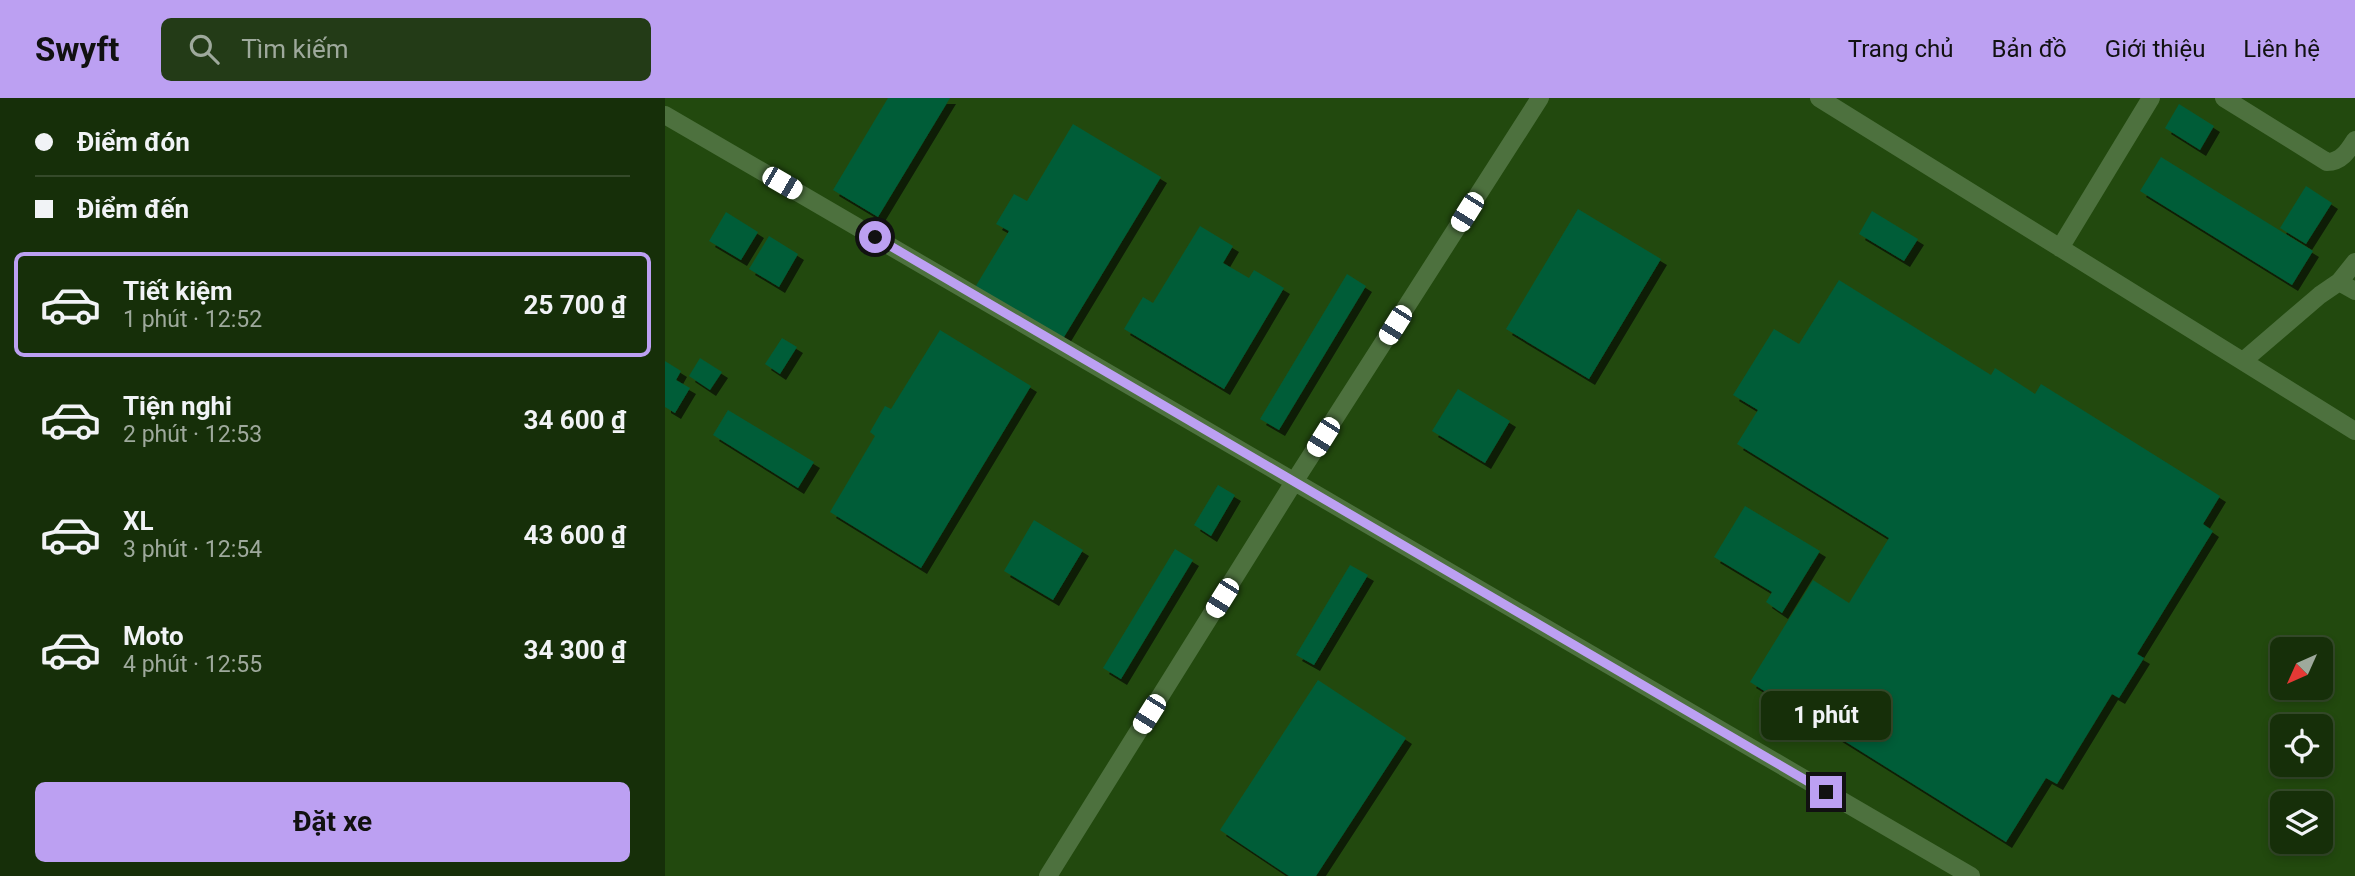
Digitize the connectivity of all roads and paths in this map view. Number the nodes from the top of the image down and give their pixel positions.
1 (1539, 98) edge
2 (1819, 98) edge
3 (2151, 98) edge
4 (2224, 98) edge
5 (665, 115) edge
6 (2355, 140) edge
7 (2060, 248) junction
8 (2355, 262) edge
9 (2347, 286) edge
10 (2243, 361) junction
11 (2355, 431) edge
12 (1294, 482) junction
13 (1048, 876) edge
14 (1971, 876) edge

1 - 12 street
2 - 7 street
3 - 7 street
4 - 6 street
5 - 12 street
7 - 10 street
8 - 9 street
9 - 10 street
10 - 11 street
12 - 13 street
12 - 14 street

